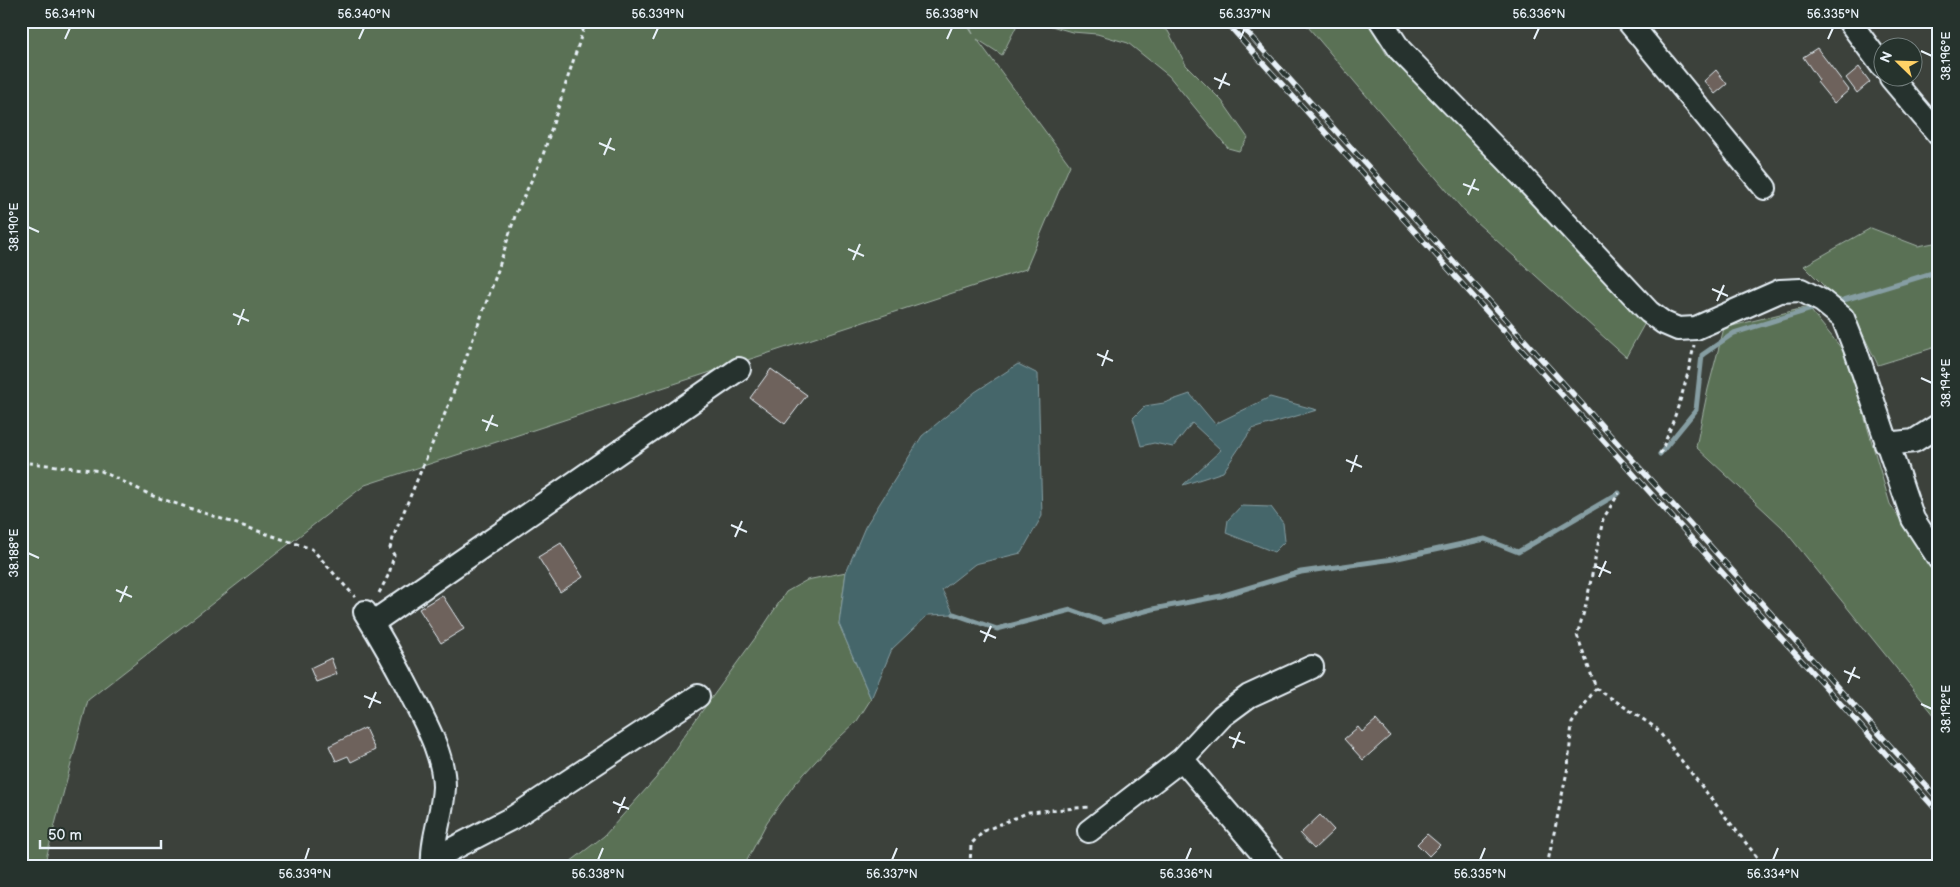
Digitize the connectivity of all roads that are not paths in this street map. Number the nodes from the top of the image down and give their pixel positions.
1 (1381, 21) edge
2 (1628, 21) edge
3 (1849, 21) edge
4 (1872, 52) edge
5 (1900, 88) edge
6 (1939, 134) edge
7 (1765, 188) dead end
8 (739, 368) dead end
9 (1939, 425) edge
10 (1886, 444) junction
11 (1939, 559) edge
12 (1312, 667) dead end
13 (698, 696) dead end
14 (1182, 759) junction
15 (1089, 831) dead end
16 (433, 862) edge
17 (1273, 866) edge

1 - 10 street
2 - 7 street
3 - 4 street
5 - 6 street
8 - 16 street
9 - 10 street
10 - 11 street
12 - 14 street
13 - 16 street
14 - 15 street
14 - 17 street

